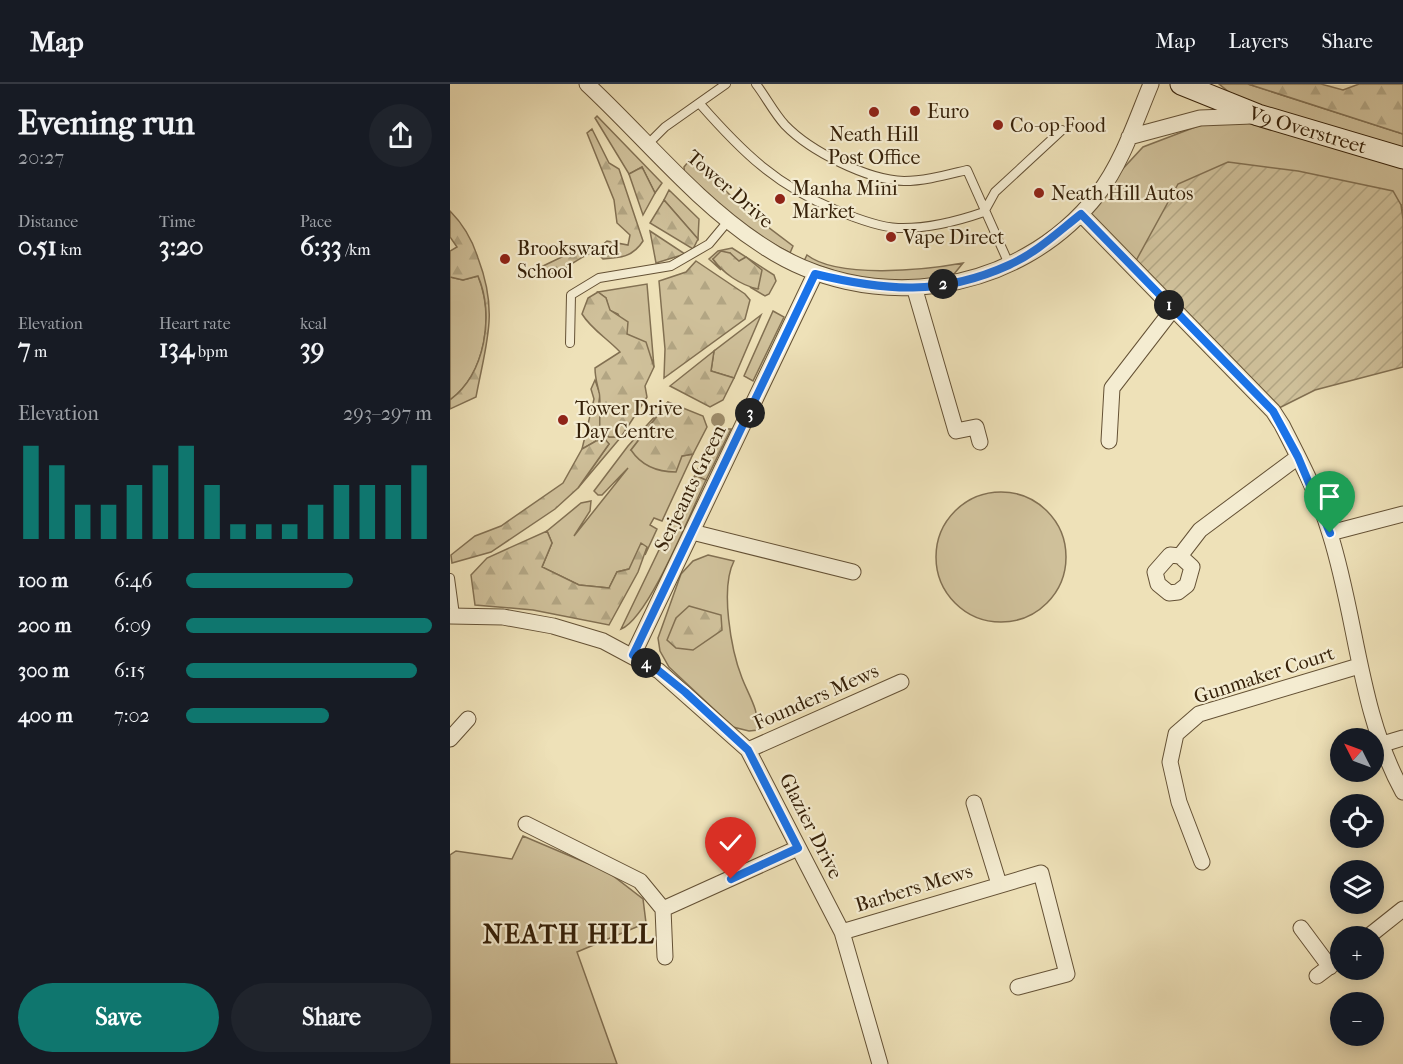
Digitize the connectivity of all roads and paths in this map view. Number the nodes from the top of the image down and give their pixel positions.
1 (587, 84) edge
2 (726, 84) edge
3 (756, 84) edge
4 (1151, 84) edge
5 (1181, 84) edge
6 (700, 104) junction
7 (1258, 116) junction
8 (1062, 130) dead end
9 (1130, 136) junction
10 (649, 143) junction
11 (1403, 158) edge
12 (984, 212) junction
13 (1081, 214) junction
14 (729, 220) junction
15 (1010, 265) junction
16 (815, 274) junction
17 (915, 290) junction
18 (1173, 309) junction
19 (570, 343) dead end
20 (980, 441) dead end
21 (1108, 441) dead end
22 (1298, 457) junction
23 (1403, 514) edge
24 (692, 532) junction
25 (1330, 533) junction
26 (1180, 556) dead end
27 (853, 572) dead end
28 (450, 578) edge
29 (452, 616) edge
30 (633, 655) junction
31 (1359, 666) junction
32 (901, 682) dead end
33 (468, 719) dead end
34 (1378, 728) edge
35 (1403, 738) edge
36 (450, 739) edge
37 (1384, 744) edge
38 (1384, 746) edge
39 (748, 750) junction
40 (1403, 792) edge
41 (974, 803) dead end
42 (526, 824) dead end
43 (798, 848) junction
44 (1202, 862) dead end
45 (999, 884) junction
46 (663, 909) junction
47 (1403, 909) edge
48 (1382, 926) edge
49 (1301, 928) dead end
50 (842, 933) junction
51 (664, 957) dead end
52 (1330, 958) edge
53 (1330, 967) edge
54 (1317, 976) dead end
55 (1018, 987) dead end
56 (877, 1063) edge

1 - 10 street, Tower Drive
2 - 6 lane
3 - 12 lane
4 - 9 street, Tower Drive
5 - 7 street, V9 Overstreet
6 - 10 lane
6 - 12 lane
7 - 9 street
7 - 11 street, V9 Overstreet
8 - 12 lane
9 - 13 street, Tower Drive
10 - 14 street, Tower Drive
12 - 15 lane
13 - 15 street, Tower Drive
13 - 18 street
14 - 16 street, Tower Drive
14 - 19 lane
15 - 17 street, Tower Drive
16 - 17 street, Tower Drive
16 - 24 street, Serjeants Green
17 - 20 street
18 - 21 street
18 - 22 street
22 - 25 street
22 - 26 street
23 - 25 street
24 - 27 street
24 - 30 street, Serjeants Green
25 - 31 street
28 - 29 lane
29 - 30 street, Glazier Drive
30 - 39 street, Glazier Drive
31 - 34 street
31 - 44 street, Gunmaker Court
32 - 39 street, Founders Mews
33 - 36 street
35 - 37 street
38 - 40 street
39 - 43 street, Glazier Drive
41 - 45 street, Barbers Mews
42 - 46 street
43 - 46 street
43 - 50 street, Glazier Drive
45 - 50 street, Barbers Mews
45 - 55 street, Barbers Mews
46 - 51 street
47 - 48 street
49 - 52 street
50 - 56 street, Glazier Drive
53 - 54 street

